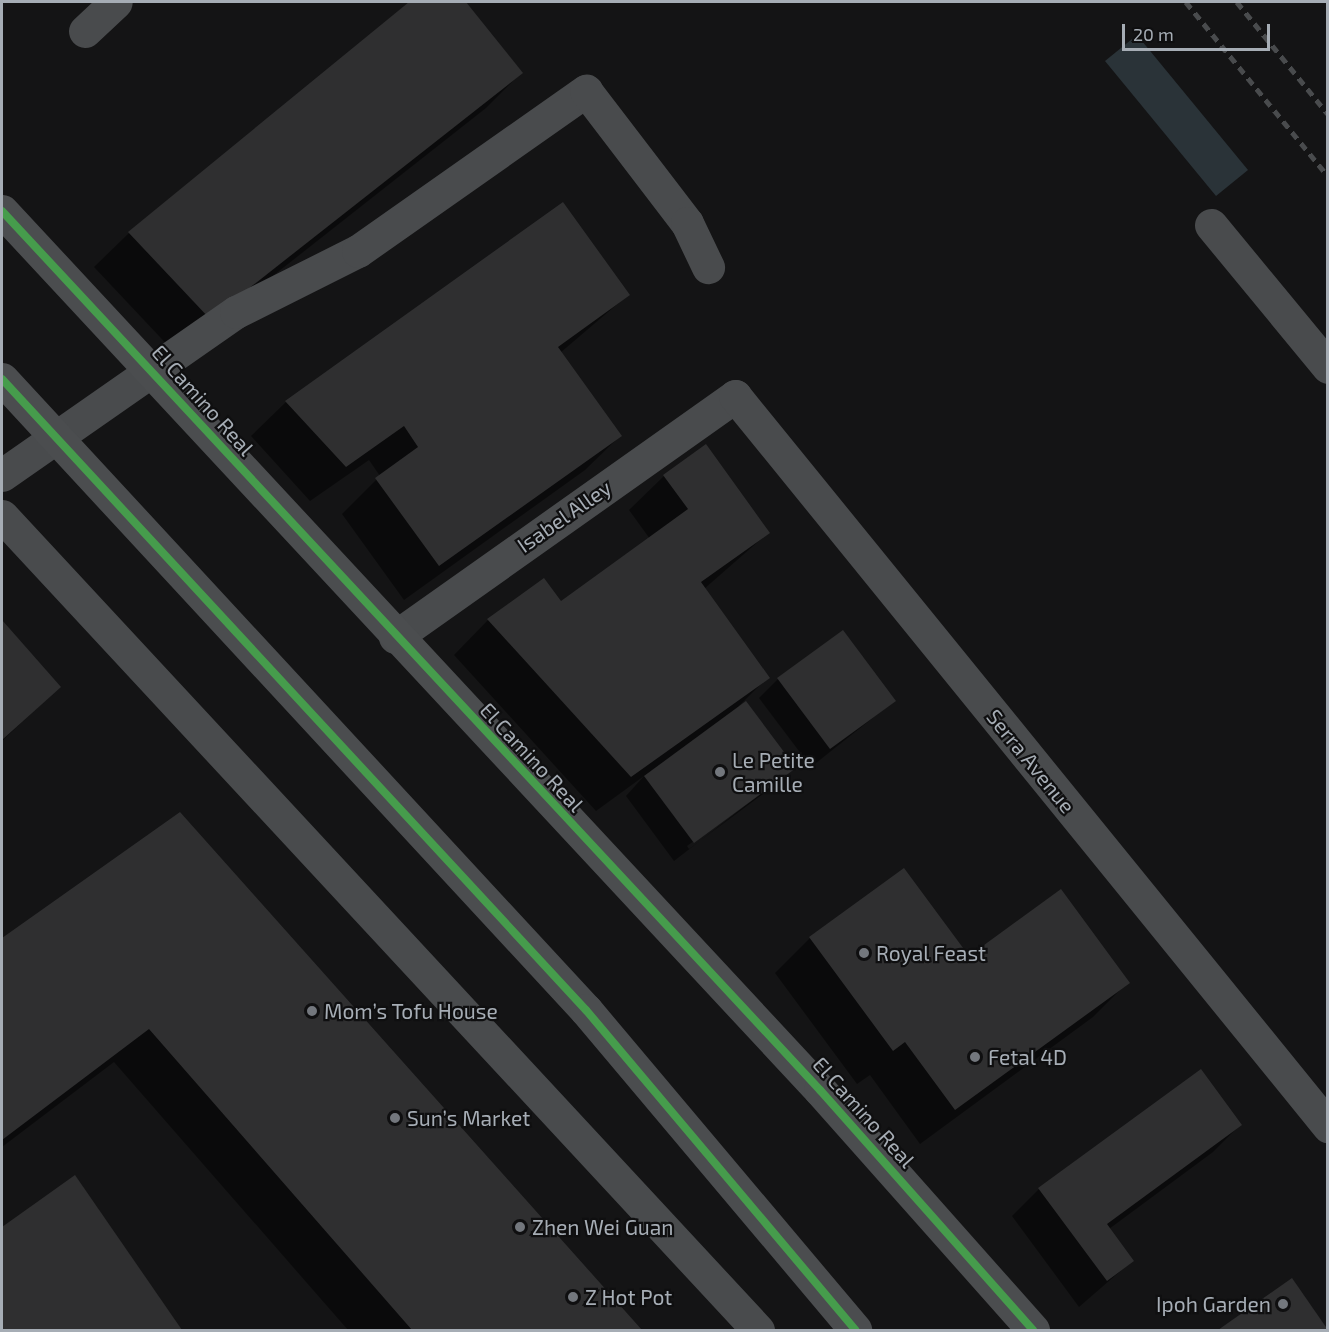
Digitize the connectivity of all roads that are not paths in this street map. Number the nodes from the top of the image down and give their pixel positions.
1 (116, 2) edge
2 (85, 31) dead end
3 (2, 211) edge
4 (1211, 225) dead end
5 (708, 267) dead end
6 (1328, 367) edge
7 (154, 373) junction
8 (2, 379) edge
9 (735, 396) joint
10 (57, 442) junction
11 (2, 475) edge
12 (2, 516) edge
13 (395, 637) junction
14 (1328, 1126) edge
15 (758, 1330) edge
16 (855, 1330) edge
17 (1033, 1330) edge

1 - 2 street
3 - 7 main road, El Camino Real
4 - 6 street
5 - 7 street
7 - 10 street
7 - 13 main road, El Camino Real
8 - 10 main road
9 - 13 street, Isabel Alley
9 - 14 street, Serra Avenue
10 - 11 street
10 - 16 main road
12 - 15 street
13 - 17 main road, El Camino Real

